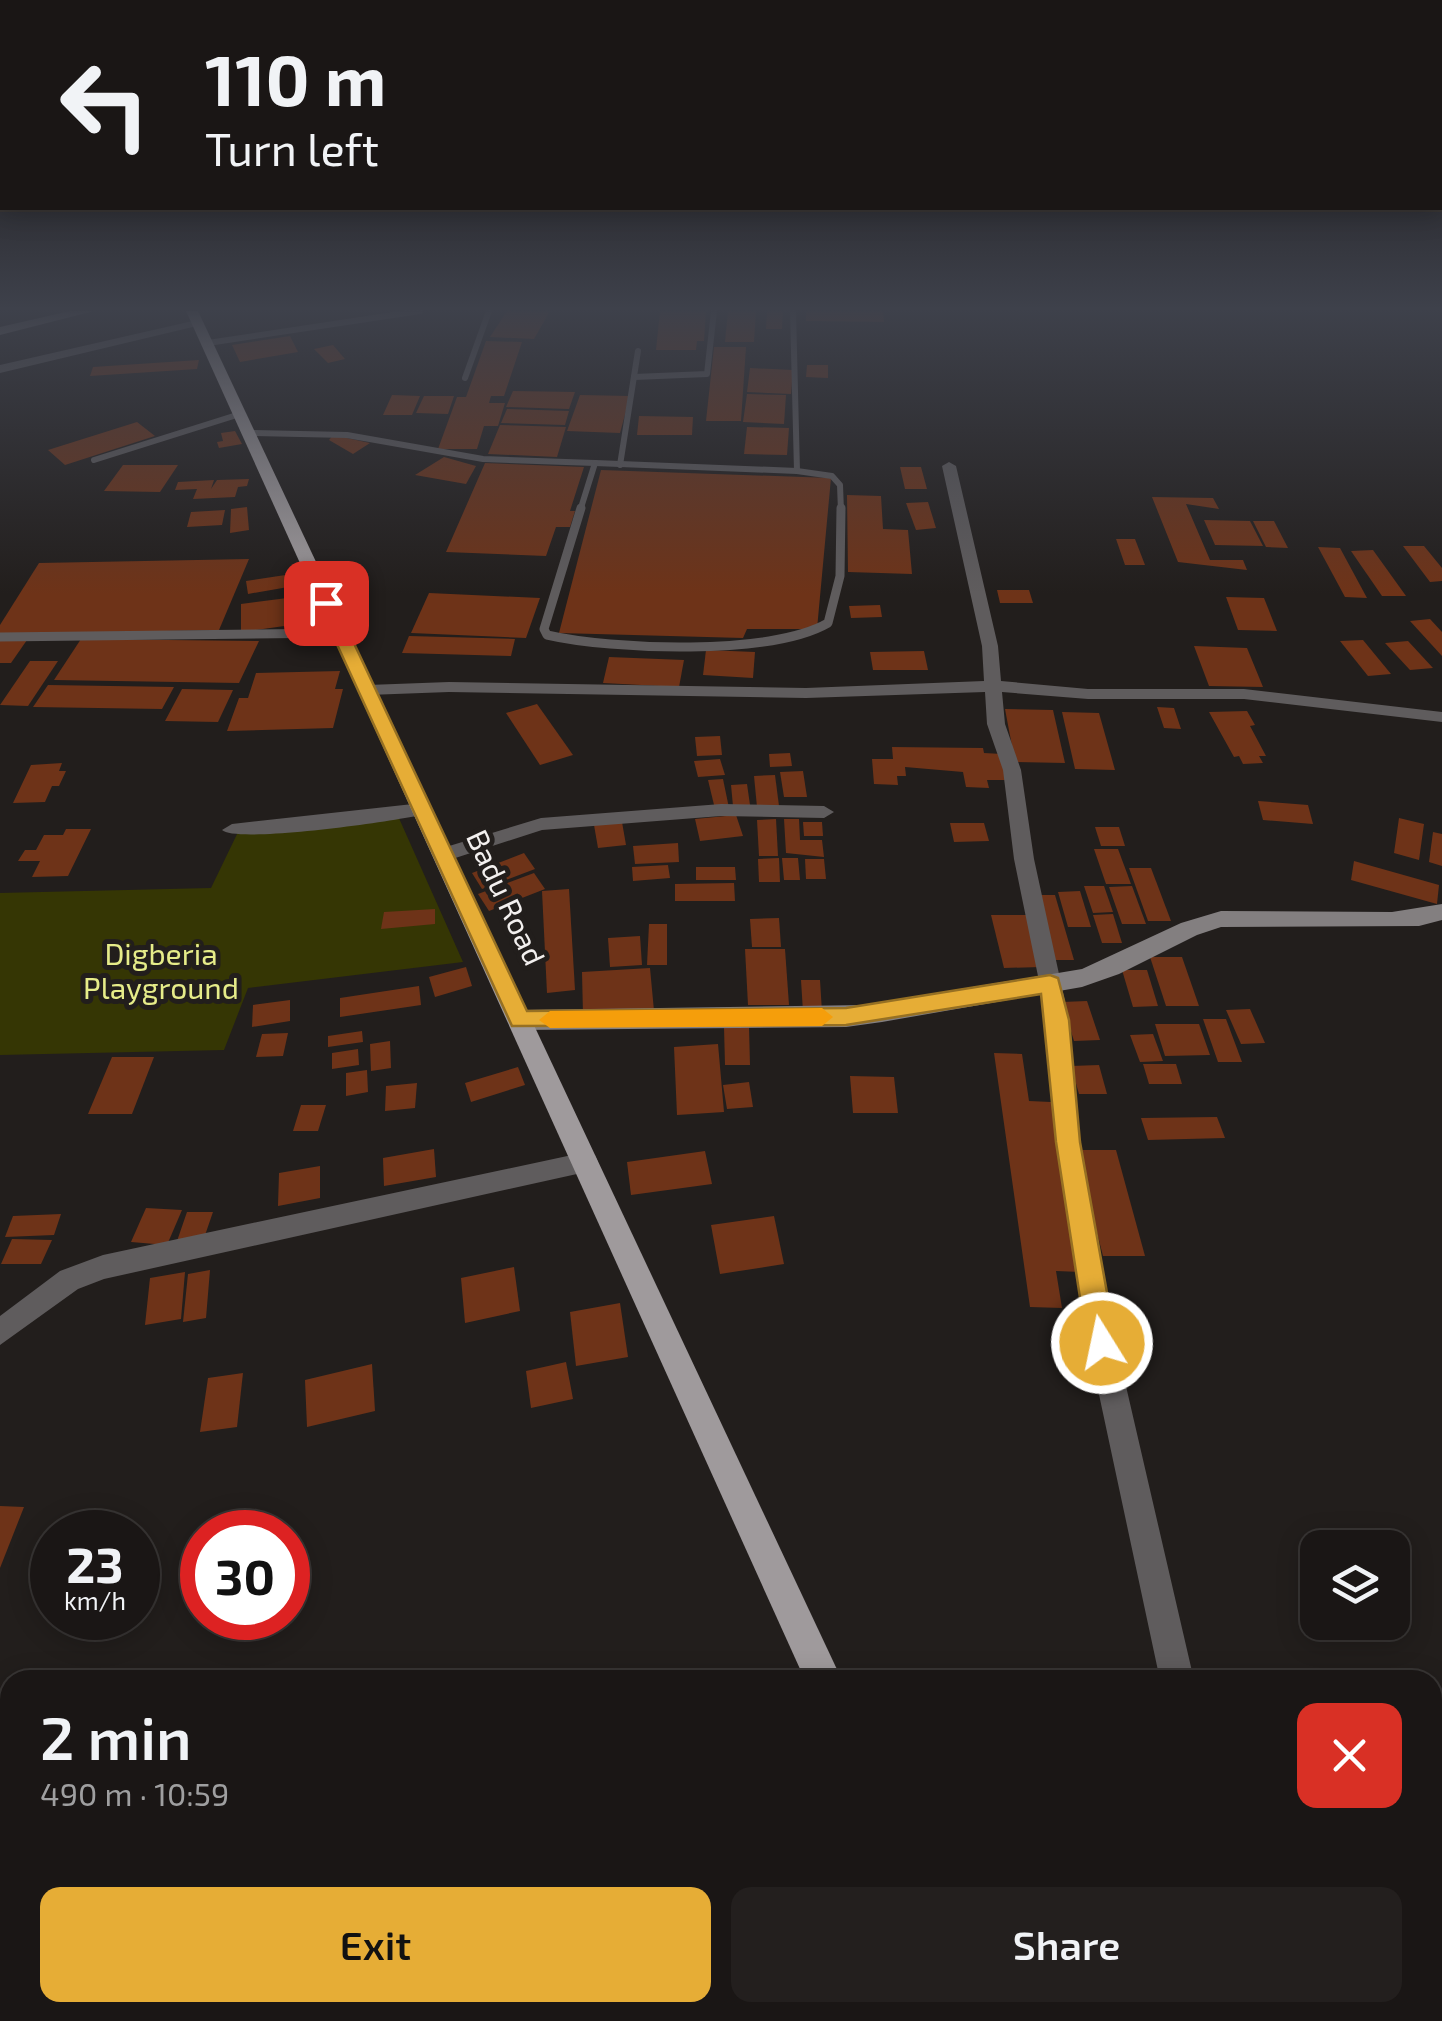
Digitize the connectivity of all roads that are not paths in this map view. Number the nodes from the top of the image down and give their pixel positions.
1 (237, 405) edge
2 (629, 405) edge
3 (795, 405) edge
4 (245, 423) junction
5 (94, 460) dead end
6 (595, 464) junction
7 (620, 464) junction
8 (949, 466) dead end
9 (797, 471) junction
10 (341, 633) junction
11 (0, 637) edge
12 (993, 686) junction
13 (368, 690) junction
14 (1442, 717) edge
15 (422, 809) junction
16 (824, 812) dead end
17 (232, 830) dead end
18 (443, 855) junction
19 (1442, 912) edge
20 (1050, 984) junction
21 (520, 1020) junction
22 (586, 1162) junction
23 (0, 1332) edge
24 (819, 1670) edge
25 (1175, 1670) edge

1 - 4 main road, Badu Road
2 - 7 lane
3 - 9 lane
4 - 5 lane
4 - 6 lane
4 - 10 main road, Badu Road
6 - 7 lane
6 - 9 lane
7 - 9 lane
8 - 12 street
10 - 11 lane
10 - 13 main road, Badu Road
12 - 13 street
12 - 14 street
12 - 20 street
13 - 15 main road, Badu Road
15 - 17 street
15 - 18 main road, Badu Road
16 - 18 street
18 - 21 main road, Badu Road
19 - 20 street
20 - 21 street
20 - 25 street
21 - 22 main road, Badu Road
22 - 23 street
22 - 24 main road, Badu Road

